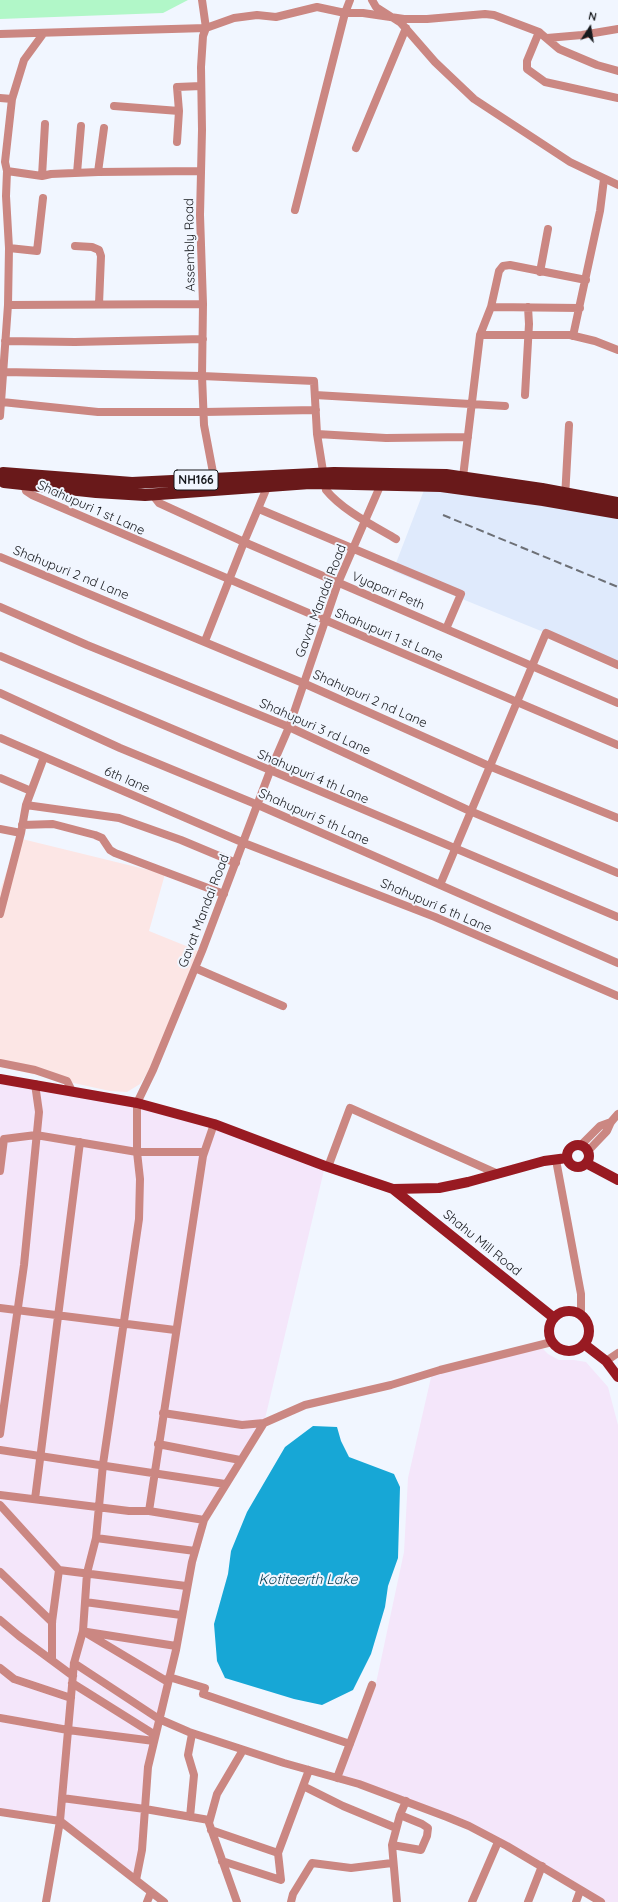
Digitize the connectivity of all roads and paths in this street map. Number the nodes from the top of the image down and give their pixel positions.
1 (202, 0) edge
2 (350, 0) edge
3 (372, 0) edge
4 (345, 13) junction
5 (396, 18) junction
6 (206, 28) junction
7 (406, 28) junction
8 (618, 29) edge
9 (539, 32) junction
10 (0, 34) edge
11 (44, 34) junction
12 (547, 38) junction
13 (618, 71) edge
14 (201, 86) junction
15 (0, 98) edge
16 (618, 98) edge
17 (12, 99) junction
18 (114, 106) dead end
19 (179, 111) junction
20 (45, 124) dead end
21 (81, 126) dead end
22 (104, 128) dead end
23 (177, 142) dead end
24 (356, 148) dead end
25 (7, 171) junction
26 (201, 171) junction
27 (98, 172) junction
28 (77, 173) junction
29 (42, 176) junction
30 (604, 179) junction
31 (618, 185) edge
32 (43, 198) dead end
33 (295, 210) dead end
34 (548, 229) dead end
35 (75, 246) dead end
36 (10, 248) junction
37 (540, 272) junction
38 (586, 280) junction
39 (99, 304) junction
40 (203, 304) junction
41 (8, 305) junction
42 (491, 307) junction
43 (528, 307) junction
44 (580, 308) junction
45 (480, 335) junction
46 (529, 335) junction
47 (573, 336) junction
48 (203, 339) junction
49 (6, 341) junction
50 (618, 350) edge
51 (4, 372) junction
52 (202, 376) junction
53 (315, 395) junction
54 (525, 395) dead end
55 (2, 402) junction
56 (472, 404) junction
57 (506, 406) dead end
58 (316, 410) junction
59 (204, 412) junction
60 (0, 416) edge
61 (570, 424) dead end
62 (317, 434) junction
63 (468, 437) junction
64 (463, 477) junction
65 (323, 478) junction
66 (1, 481) edge
67 (24, 484) junction
68 (381, 484) junction
69 (215, 485) junction
70 (268, 485) junction
71 (152, 494) junction
72 (565, 498) junction
73 (618, 503) edge
74 (259, 509) junction
75 (618, 513) edge
76 (366, 521) junction
77 (396, 539) dead end
78 (244, 542) junction
79 (354, 548) junction
80 (0, 557) edge
81 (229, 580) junction
82 (338, 583) junction
83 (0, 607) edge
84 (326, 621) junction
85 (446, 629) junction
86 (205, 641) junction
87 (0, 656) edge
88 (618, 665) edge
89 (531, 666) junction
90 (303, 683) junction
91 (0, 694) edge
92 (516, 702) junction
93 (618, 704) edge
94 (289, 727) junction
95 (0, 738) edge
96 (618, 745) edge
97 (44, 757) junction
98 (489, 766) junction
99 (270, 771) junction
100 (0, 778) edge
101 (32, 791) junction
102 (26, 805) junction
103 (258, 805) junction
104 (470, 811) junction
105 (618, 818) edge
106 (23, 824) junction
107 (0, 829) edge
108 (244, 843) junction
109 (454, 849) junction
110 (236, 863) junction
111 (618, 873) edge
112 (440, 885) junction
113 (224, 894) junction
114 (0, 914) edge
115 (618, 917) edge
116 (618, 963) edge
117 (195, 968) junction
118 (618, 996) edge
119 (283, 1006) dead end
120 (0, 1063) edge
121 (0, 1079) edge
122 (35, 1084) junction
123 (72, 1091) junction
124 (138, 1103) junction
125 (618, 1114) edge
126 (214, 1124) junction
127 (36, 1135) junction
128 (2, 1141) edge
129 (80, 1142) junction
130 (137, 1152) junction
131 (204, 1152) junction
132 (585, 1154) junction
133 (567, 1158) junction
134 (556, 1160) junction
135 (328, 1167) junction
136 (0, 1171) edge
137 (498, 1174) junction
138 (618, 1174) edge
139 (618, 1180) edge
140 (393, 1189) junction
141 (0, 1308) edge
142 (17, 1310) junction
143 (580, 1314) junction
144 (60, 1315) junction
145 (554, 1318) junction
146 (123, 1323) junction
147 (175, 1330) junction
148 (552, 1342) junction
149 (584, 1344) junction
150 (618, 1353) edge
151 (606, 1361) junction
152 (618, 1377) edge
153 (163, 1413) junction
154 (264, 1423) junction
155 (0, 1434) edge
156 (158, 1444) junction
157 (0, 1450) edge
158 (41, 1456) junction
159 (240, 1460) junction
160 (103, 1464) junction
161 (154, 1472) junction
162 (225, 1484) junction
163 (0, 1495) edge
164 (35, 1500) junction
165 (0, 1505) edge
166 (99, 1507) junction
167 (149, 1512) junction
168 (204, 1520) junction
169 (96, 1538) junction
170 (194, 1551) junction
171 (58, 1570) junction
172 (0, 1572) edge
173 (87, 1573) junction
174 (186, 1586) junction
175 (85, 1602) junction
176 (181, 1615) junction
177 (0, 1620) edge
178 (52, 1622) junction
179 (83, 1631) junction
180 (176, 1646) junction
181 (52, 1660) junction
182 (74, 1663) junction
183 (0, 1668) edge
184 (0, 1676) edge
185 (10, 1676) junction
186 (73, 1679) junction
187 (169, 1680) junction
188 (372, 1686) dead end
189 (71, 1698) junction
190 (0, 1718) edge
191 (159, 1719) junction
192 (68, 1730) junction
193 (192, 1734) junction
194 (155, 1738) junction
195 (350, 1744) junction
196 (243, 1750) junction
197 (309, 1770) junction
198 (337, 1778) junction
199 (303, 1786) junction
200 (62, 1798) junction
201 (406, 1801) junction
202 (145, 1809) junction
203 (0, 1812) edge
204 (400, 1815) junction
205 (190, 1817) junction
206 (209, 1820) junction
207 (60, 1821) junction
208 (396, 1828) junction
209 (211, 1830) junction
210 (498, 1842) junction
211 (392, 1845) junction
212 (278, 1853) junction
213 (222, 1861) junction
214 (392, 1863) junction
215 (542, 1866) junction
216 (136, 1880) junction
217 (580, 1890) junction
218 (151, 1892) junction
219 (46, 1902) edge
220 (148, 1902) edge
221 (164, 1902) edge
222 (237, 1902) edge
223 (291, 1902) edge
224 (397, 1902) edge
225 (472, 1902) edge
226 (528, 1902) edge
227 (576, 1902) edge
228 (601, 1902) edge

1 - 6 street, Assembly Road
2 - 4 street
3 - 5 street
4 - 5 street
4 - 6 street
4 - 33 street
5 - 7 street
5 - 9 street
6 - 11 street
6 - 14 street, Assembly Road
7 - 24 street
7 - 30 street
8 - 12 street
9 - 12 street
9 - 16 street
10 - 11 street
11 - 17 street
12 - 13 street
14 - 19 street
14 - 26 street, Assembly Road
15 - 17 street
17 - 25 street
18 - 19 street
19 - 23 street
20 - 29 street
21 - 28 street
22 - 27 street
25 - 29 street
25 - 36 street
26 - 27 street
26 - 40 street, Assembly Road
27 - 28 street
28 - 29 street
30 - 31 street
30 - 38 street
32 - 36 street
34 - 37 street
35 - 39 street
36 - 41 street
37 - 38 street
37 - 42 street
38 - 44 street
39 - 40 street
39 - 41 street
40 - 48 street, Assembly Road
41 - 49 street
42 - 43 street
42 - 45 street
43 - 44 street
43 - 46 street
44 - 47 street
45 - 46 street
45 - 56 street
46 - 47 street
46 - 54 street
47 - 50 street
48 - 49 street
48 - 52 street, Assembly Road
49 - 51 street
51 - 52 street
51 - 55 street
52 - 53 street
52 - 59 street, Assembly Road
53 - 56 street
53 - 58 street
55 - 59 street
55 - 60 street
56 - 57 street
56 - 63 street
58 - 59 street
58 - 62 street
59 - 69 street, Assembly Road
61 - 72 street
62 - 63 street
62 - 65 street
63 - 64 street
64 - 65 highway, NH166
64 - 72 highway, NH166
65 - 68 highway, NH166
65 - 69 highway, NH166
65 - 70 highway, NH166
65 - 76 street
66 - 67 highway, NH166
66 - 69 highway, NH166
67 - 71 highway, NH166
67 - 81 street, Shahupuri 1 st Lane
68 - 72 highway, NH166
68 - 76 street, Gavat Mandai Road
69 - 70 highway, NH166
69 - 71 highway, NH166
70 - 74 street
71 - 78 street, Vyapari Peth
72 - 73 highway, NH166
72 - 75 highway, NH166
74 - 78 street
74 - 79 street
76 - 77 street
76 - 79 street, Gavat Mandai Road
78 - 81 street
78 - 82 street, Vyapari Peth
79 - 82 street, Gavat Mandai Road
79 - 85 street
80 - 86 street, Shahupuri 2 nd Lane
81 - 84 street, Shahupuri 1 st Lane
81 - 86 street
82 - 84 street, Gavat Mandai Road
82 - 85 street, Vyapari Peth
83 - 94 street, Shahupuri 3 rd Lane
84 - 90 street, Gavat Mandai Road
84 - 92 street, Shahupuri 1 st Lane
85 - 89 street, Vyapari Peth
86 - 90 street, Shahupuri 2 nd Lane
87 - 99 street, Shahupuri 4 th Lane
88 - 89 street
89 - 92 street
89 - 93 street, Vyapari Peth
90 - 94 street, Gavat Mandai Road
90 - 98 street, Shahupuri 2 nd Lane
91 - 103 street, Shahupuri 5 th Lane
92 - 96 street, Shahupuri 1 st Lane
92 - 98 street
94 - 99 street, Gavat Mandai Road
94 - 104 street, Shahupuri 3 rd Lane
95 - 97 street, 6th lane
97 - 101 street
97 - 108 street, 6th lane
98 - 104 street
98 - 105 street, Shahupuri 2 nd Lane
99 - 103 street, Gavat Mandai Road
99 - 109 street, Shahupuri 4 th Lane
100 - 101 street
101 - 102 street
102 - 106 street
102 - 110 street
103 - 108 street, Gavat Mandai Road
103 - 112 street, Shahupuri 5 th Lane
104 - 109 street
104 - 111 street, Shahupuri 3 rd Lane
106 - 107 street
106 - 113 street
106 - 114 street
108 - 110 street, Gavat Mandai Road
108 - 118 street, Shahupuri 6 th Lane
109 - 112 street
109 - 115 street, Shahupuri 4 th Lane
110 - 113 street, Gavat Mandai Road
112 - 116 street, Shahupuri 5 th Lane
113 - 117 street, Gavat Mandai Road
117 - 119 street
117 - 124 street, Gavat Mandai Road
120 - 123 street
121 - 122 main road
122 - 123 main road
122 - 127 street
123 - 124 main road
124 - 126 main road
124 - 130 street
125 - 132 street
126 - 131 street
126 - 135 main road
127 - 128 street
127 - 129 street
127 - 142 street
128 - 136 street
129 - 130 street
129 - 144 street
130 - 131 street
130 - 146 street
131 - 147 street
132 - 133 main road
132 - 133 main road
132 - 138 main road
132 - 139 main road
133 - 134 main road
134 - 137 main road
134 - 143 street
135 - 137 street
135 - 140 main road
137 - 140 main road
140 - 145 main road, Shahu Mill Road
141 - 142 street
142 - 144 street
142 - 155 street
143 - 145 main road
143 - 149 main road
144 - 146 street
144 - 158 street
145 - 148 main road
146 - 147 street
146 - 160 street
147 - 153 street
148 - 149 main road
148 - 154 street
149 - 151 main road
150 - 151 street
151 - 152 main road
153 - 154 street
153 - 156 street
154 - 159 street
156 - 159 street
156 - 161 street
157 - 158 street
158 - 160 street
158 - 164 street
159 - 162 street
160 - 161 street
160 - 166 street
161 - 162 street
161 - 167 street
162 - 168 street
163 - 164 street
164 - 166 street
165 - 171 street
166 - 167 street
166 - 169 street
167 - 168 street
168 - 170 street
169 - 170 street
169 - 173 street
170 - 174 street
171 - 173 street
171 - 178 street
172 - 178 street
173 - 174 street
173 - 175 street
174 - 176 street
175 - 176 street
175 - 179 street
176 - 180 street
177 - 181 street
178 - 181 street
179 - 180 street
179 - 182 street
179 - 187 street
180 - 187 street
181 - 186 street
182 - 186 street
182 - 191 street
183 - 185 street
184 - 185 street
185 - 189 street
186 - 189 street
186 - 194 street
187 - 191 street
187 - 195 street
188 - 195 street
189 - 192 street
190 - 192 street
191 - 193 street
191 - 194 street
192 - 194 street
192 - 200 street
193 - 196 street
193 - 205 street
194 - 202 street
195 - 198 street
196 - 197 street
196 - 206 street
197 - 198 street
197 - 199 street
198 - 201 street
199 - 208 street
199 - 212 street
200 - 202 street
200 - 207 street
201 - 204 street
201 - 210 street
202 - 205 street
202 - 216 street
203 - 207 street
204 - 208 street
204 - 211 street
205 - 206 street
206 - 209 street
207 - 216 street
207 - 219 street
208 - 211 street
209 - 212 street
209 - 213 street
210 - 215 street
210 - 225 street
211 - 214 street
212 - 213 street
213 - 222 street
214 - 223 street
214 - 224 street
215 - 217 street
215 - 226 street
216 - 218 street
217 - 227 street
217 - 228 street
218 - 220 street
218 - 221 street

